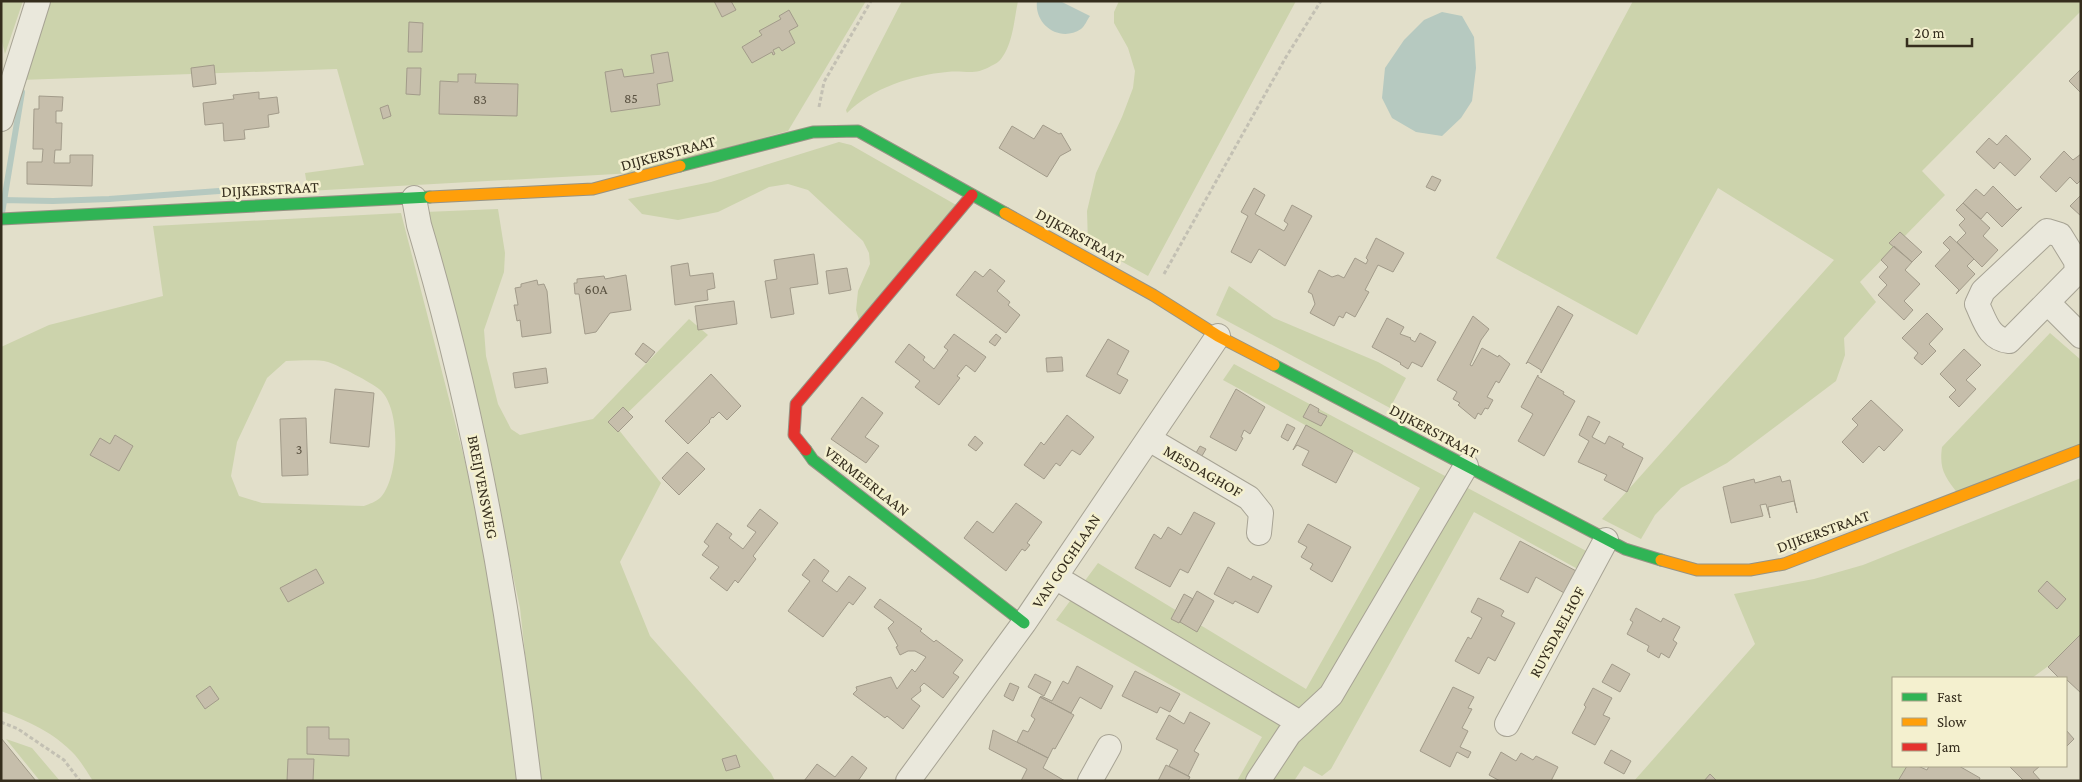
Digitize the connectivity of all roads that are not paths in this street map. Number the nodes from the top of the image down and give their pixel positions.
1 (38, 1) edge
2 (1, 120) edge
3 (972, 194) junction
4 (414, 198) junction
5 (1, 219) edge
6 (2048, 303) junction
7 (1218, 336) junction
8 (2081, 336) edge
9 (1149, 439) junction
10 (2081, 450) edge
11 (1466, 466) junction
12 (1260, 533) dead end
13 (1606, 540) junction
14 (1055, 577) junction
15 (1024, 623) junction
16 (1300, 723) junction
17 (1507, 724) dead end
18 (1109, 747) dead end
19 (529, 781) edge
20 (908, 781) edge
21 (1090, 781) edge
22 (1258, 781) edge

1 - 2 street
3 - 4 street, DIJKERSTRAAT
3 - 7 street, DIJKERSTRAAT
3 - 15 street, VERMEERLAAN
4 - 5 street, DIJKERSTRAAT
4 - 19 street, BREIJVENSWEG
6 - 6 street
6 - 8 street
7 - 9 street, VAN GOGHLAAN
7 - 11 street, DIJKERSTRAAT
9 - 12 street, MESDAGHOF
9 - 14 street, VAN GOGHLAAN
10 - 13 street, DIJKERSTRAAT
11 - 13 street, DIJKERSTRAAT
11 - 16 street
13 - 17 street, RUYSDAELHOF
14 - 15 street, VAN GOGHLAAN
14 - 16 street
15 - 20 street, VAN GOGHLAAN
16 - 22 street
18 - 21 street

